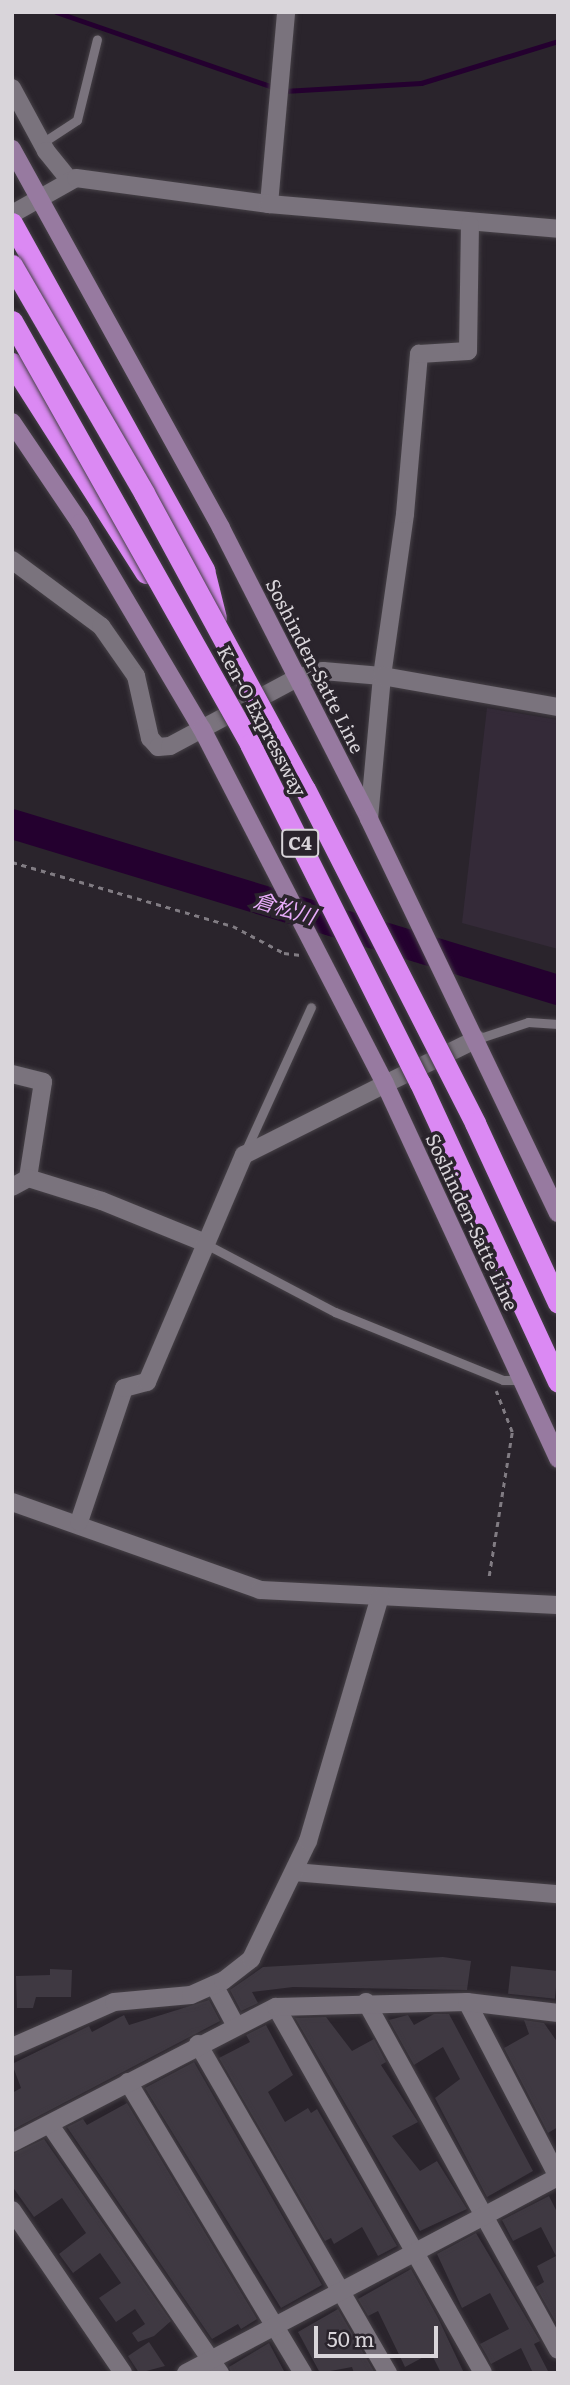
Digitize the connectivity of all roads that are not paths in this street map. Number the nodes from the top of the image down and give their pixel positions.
1 (286, 12) edge
2 (97, 39) dead end
3 (12, 88) edge
4 (42, 143) junction
5 (12, 149) edge
6 (69, 179) junction
7 (40, 197) junction
8 (269, 204) junction
9 (12, 214) edge
10 (12, 223) edge
11 (470, 225) junction
12 (558, 229) edge
13 (12, 265) edge
14 (12, 321) edge
15 (12, 363) edge
16 (12, 422) edge
17 (12, 560) edge
18 (177, 609) junction
19 (218, 626) junction
20 (382, 676) junction
21 (297, 678) junction
22 (558, 707) edge
23 (202, 729) junction
24 (369, 819) junction
25 (311, 1007) dead end
26 (558, 1024) edge
27 (477, 1039) junction
28 (12, 1074) edge
29 (385, 1084) junction
30 (244, 1155) junction
31 (20, 1182) edge
32 (558, 1213) edge
33 (202, 1242) junction
34 (558, 1303) edge
35 (524, 1380) junction
36 (558, 1382) edge
37 (558, 1459) edge
38 (12, 1502) edge
39 (79, 1522) junction
40 (380, 1597) junction
41 (558, 1605) edge
42 (294, 1872) junction
43 (558, 1894) edge
44 (214, 1985) junction
45 (366, 2002) junction
46 (467, 2002) junction
47 (276, 2007) junction
48 (558, 2013) edge
49 (236, 2026) junction
50 (198, 2044) junction
51 (12, 2048) edge
52 (128, 2082) junction
53 (50, 2125) junction
54 (12, 2143) edge
55 (558, 2177) edge
56 (12, 2210) edge
57 (484, 2215) junction
58 (19, 2233) edge
59 (414, 2252) junction
60 (341, 2291) junction
61 (276, 2325) junction
62 (558, 2350) edge
63 (216, 2365) edge
64 (123, 2373) edge
65 (186, 2373) edge
66 (303, 2373) edge
67 (388, 2373) edge
68 (483, 2373) edge

1 - 8 street
2 - 4 lane
3 - 4 street
4 - 6 street
5 - 7 main road, Soshinden-Satte Line
6 - 7 street
6 - 8 street
7 - 9 street
7 - 21 main road, Soshinden-Satte Line
8 - 11 street
10 - 19 highway
11 - 12 street
11 - 20 street
13 - 19 highway, Ken-O Expressway / C4, bridge
14 - 18 highway, Ken-O Expressway / C4, bridge
15 - 18 highway, bridge
16 - 23 main road, Soshinden-Satte Line
17 - 23 street
18 - 36 highway, Ken-O Expressway / C4, bridge
19 - 34 highway, Ken-O Expressway / C4, bridge
20 - 21 street
20 - 22 street
20 - 24 street
21 - 23 street
21 - 24 main road, Soshinden-Satte Line
23 - 29 main road, Soshinden-Satte Line
24 - 27 main road, Soshinden-Satte Line
25 - 30 lane
26 - 27 lane
27 - 29 street
27 - 32 main road, Soshinden-Satte Line
28 - 31 street
29 - 30 street
29 - 35 main road, Soshinden-Satte Line
30 - 33 street
31 - 33 street
33 - 35 lane
33 - 39 street
35 - 37 main road, Soshinden-Satte Line
38 - 39 street
39 - 40 street
40 - 41 street
40 - 42 street
42 - 43 street
42 - 44 street
44 - 49 street
44 - 51 street
45 - 46 street
45 - 47 street
45 - 57 street
46 - 48 street
46 - 55 street
47 - 49 street
47 - 59 street
49 - 50 street
50 - 52 street
50 - 60 street
52 - 53 street
52 - 61 street
53 - 54 street
53 - 63 street
55 - 57 street
56 - 58 street
57 - 59 street
57 - 62 street
58 - 64 street
59 - 60 street
59 - 68 street
60 - 61 street
60 - 67 street
61 - 63 street
61 - 66 street
63 - 65 street

